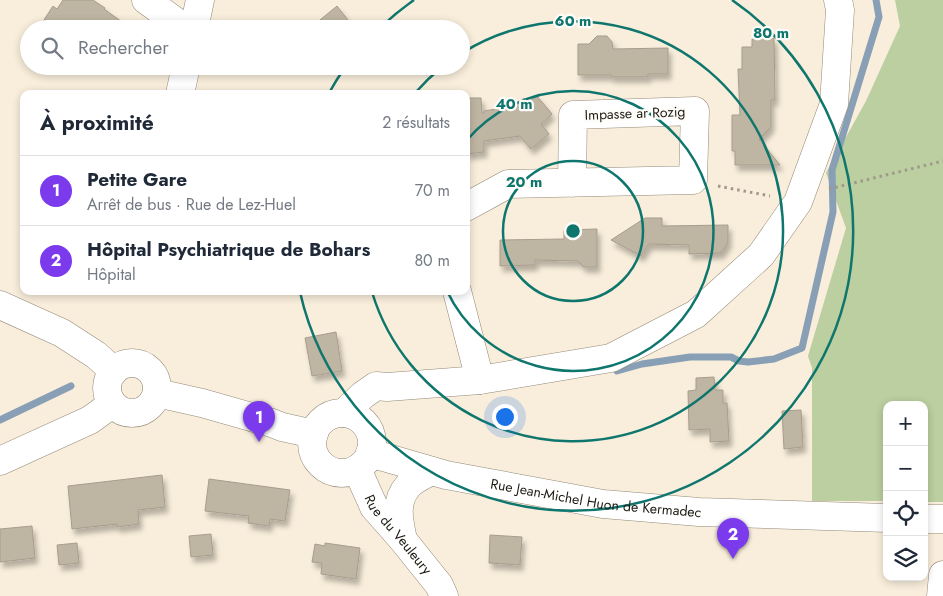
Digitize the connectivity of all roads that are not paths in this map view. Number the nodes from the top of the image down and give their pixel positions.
1 (146, 0) edge
2 (200, 0) edge
3 (838, 0) edge
4 (174, 20) edge
5 (196, 20) edge
6 (184, 75) edge
7 (181, 90) edge
8 (572, 183) junction
9 (470, 205) edge
10 (458, 295) edge
11 (0, 305) edge
12 (114, 370) junction
13 (480, 380) junction
14 (157, 393) junction
15 (112, 404) junction
16 (344, 413) junction
17 (314, 434) junction
18 (0, 461) edge
19 (364, 461) junction
20 (432, 471) junction
21 (883, 518) edge
22 (928, 519) edge
23 (943, 519) edge
24 (403, 540) junction
25 (943, 575) edge
26 (444, 596) edge
27 (941, 596) edge

1 - 4 street
2 - 5 street
3 - 13 street
6 - 7 street
8 - 8 street, Impasse ar Rozig
8 - 9 street
10 - 13 street
11 - 12 street
12 - 14 street
12 - 15 street
13 - 16 street
14 - 15 street
14 - 17 street
15 - 18 street
16 - 17 street
16 - 19 street
17 - 19 street
19 - 20 street, Rue Jean-Michel Huon de Kermadec
19 - 24 street, Rue du Veuleury
20 - 21 street, Rue Jean-Michel Huon de Kermadec
20 - 24 street
22 - 23 street
24 - 26 street, Rue du Veuleury
25 - 27 street

